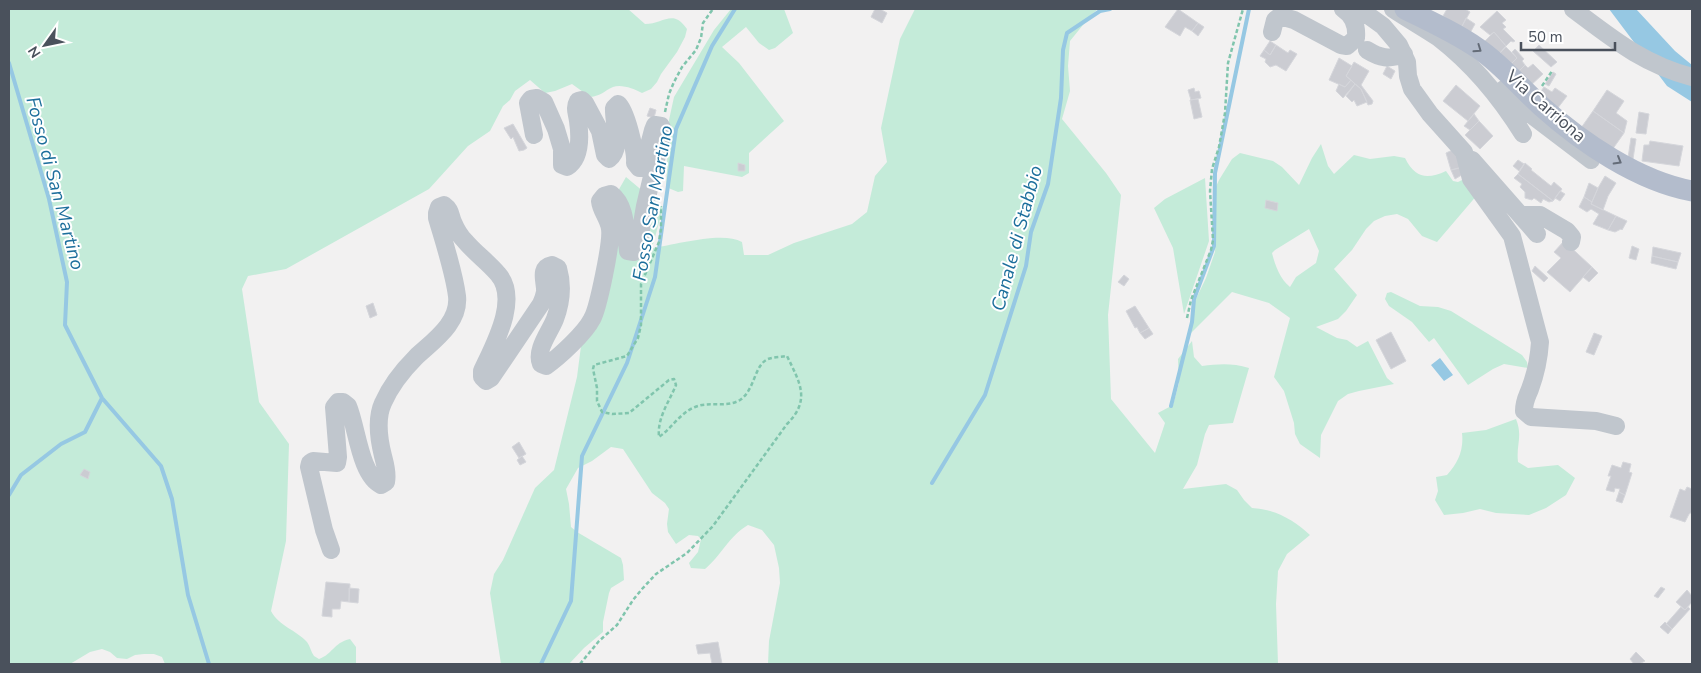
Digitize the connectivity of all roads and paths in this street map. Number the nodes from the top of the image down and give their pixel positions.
1 (713, 9) edge
2 (1243, 9) edge
3 (1393, 9) edge
4 (1405, 9) edge
5 (1573, 9) edge
6 (1345, 10) edge
7 (1272, 32) dead end
8 (1367, 50) dead end
9 (1404, 54) junction
10 (1552, 71) dead end
11 (1480, 76) junction
12 (1692, 77) edge
13 (1542, 86) dead end
14 (661, 126) junction
15 (1523, 134) dead end
16 (534, 135) dead end
17 (1466, 158) junction
18 (1591, 160) dead end
19 (1692, 191) edge
20 (661, 205) dead end
21 (1520, 215) junction
22 (1537, 234) dead end
23 (1571, 242) dead end
24 (1187, 318) dead end
25 (1616, 426) dead end
26 (331, 550) dead end
27 (580, 664) edge

1 - 14 path
2 - 24 path
3 - 11 street
4 -> 19 main road, Via Carriona
5 - 12 street
6 - 7 street
6 - 9 street
8 - 9 street
9 - 17 street
10 - 13 path
11 - 15 street
11 - 18 street
14 - 16 street
14 - 26 street
17 - 21 street
17 - 25 street
20 - 27 path
21 - 22 street
21 - 23 street

